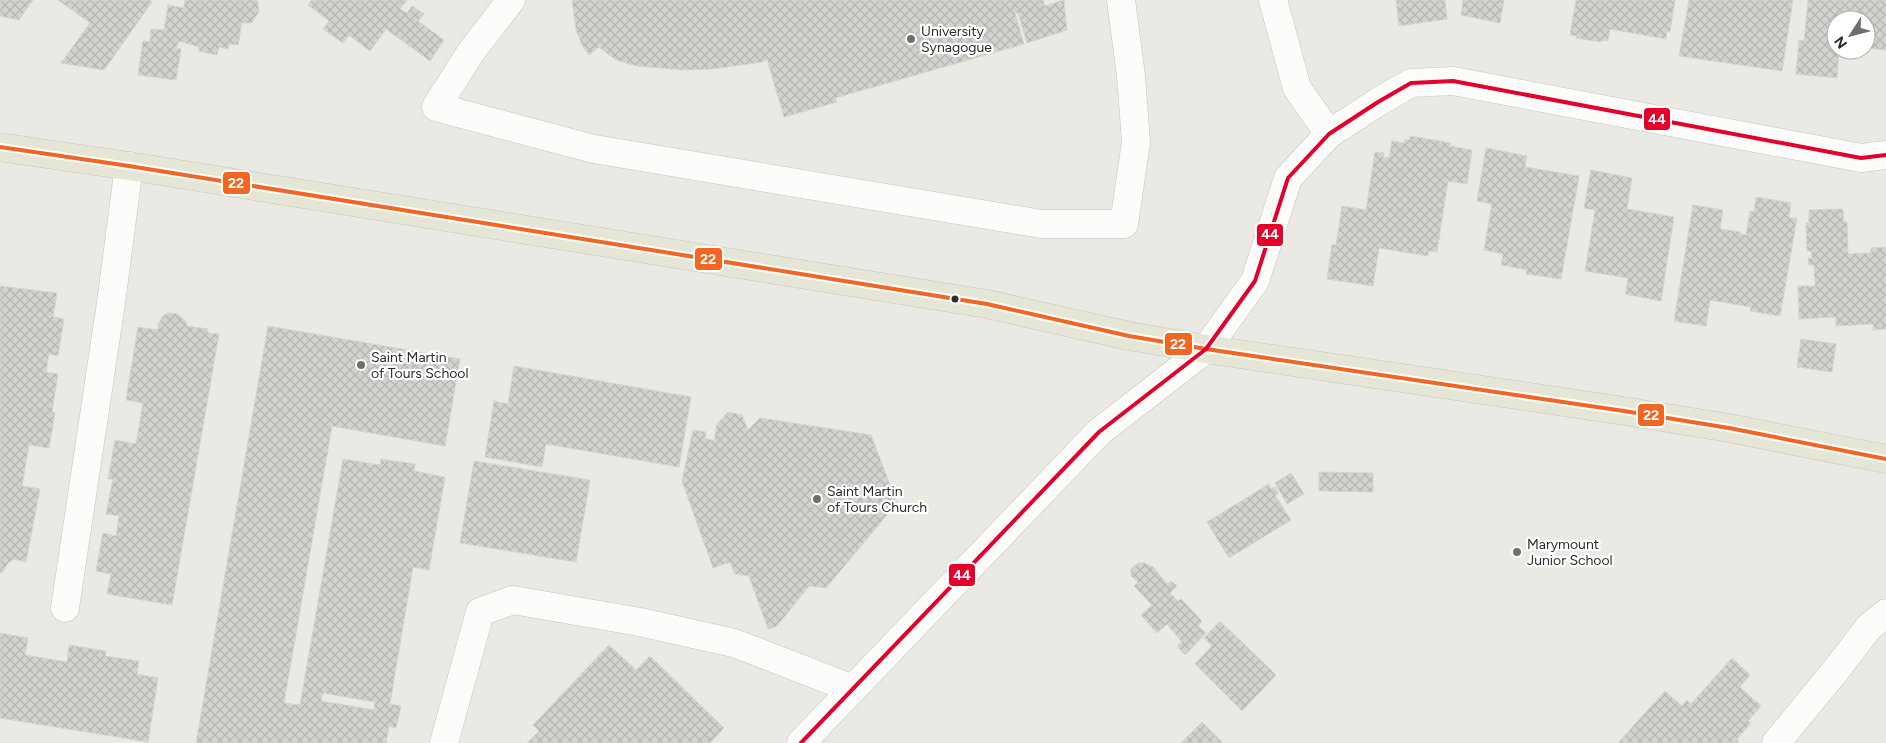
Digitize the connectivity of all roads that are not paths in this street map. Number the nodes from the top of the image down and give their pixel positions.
1 (511, 0) edge
2 (1120, 0) edge
3 (1273, 0) edge
4 (1329, 134) junction
5 (0, 147) edge
6 (1886, 155) edge
7 (129, 166) junction
8 (1206, 349) junction
9 (1886, 459) edge
10 (65, 608) dead end
11 (1886, 613) edge
12 (853, 689) junction
13 (444, 743) edge
14 (801, 743) edge
15 (1776, 743) edge

1 - 2 street
3 - 4 street
4 - 6 street
4 - 8 street
5 - 7 main road
7 - 8 main road
7 - 10 street
8 - 9 main road
8 - 12 street
11 - 15 street
12 - 13 street
12 - 14 street

